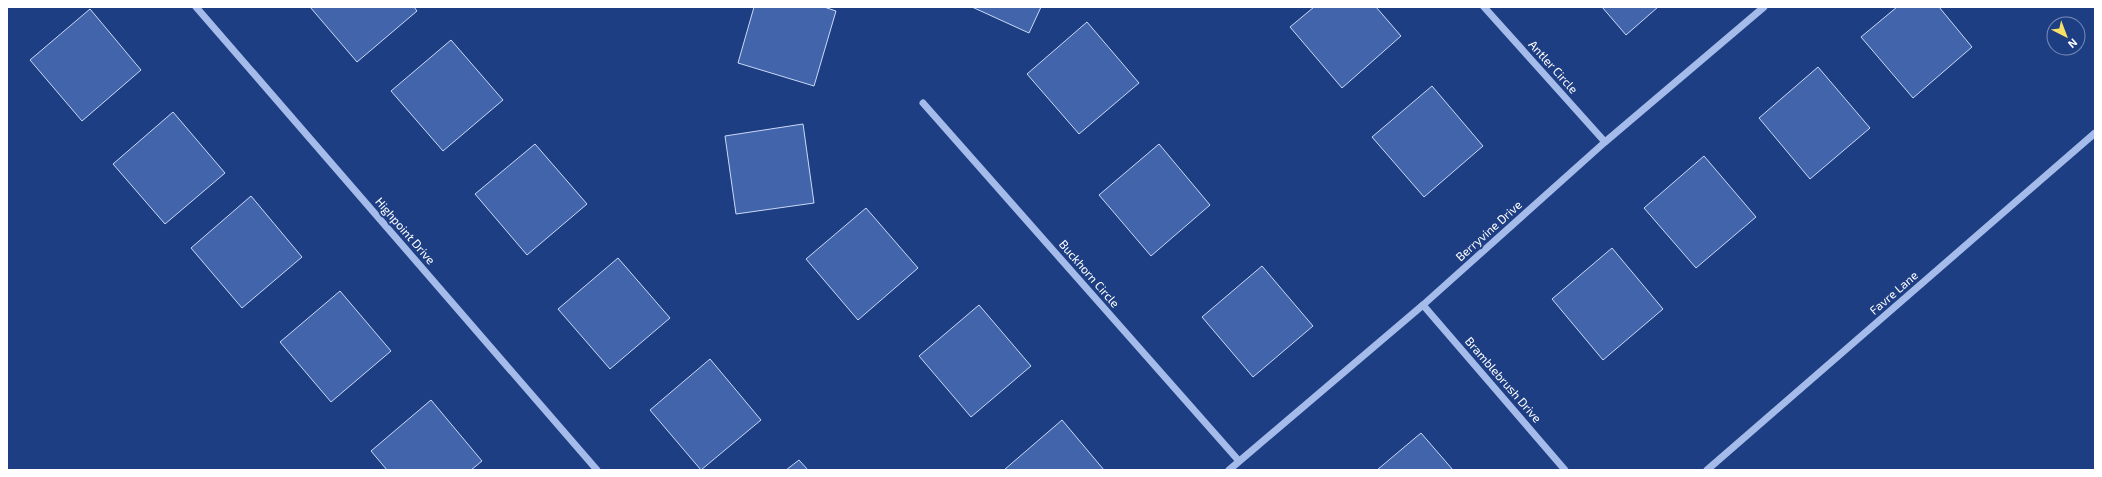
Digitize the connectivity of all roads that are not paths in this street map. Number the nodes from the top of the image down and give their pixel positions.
1 (196, 7) edge
2 (1484, 7) edge
3 (1764, 7) edge
4 (923, 102) dead end
5 (2095, 133) edge
6 (1605, 142) junction
7 (1423, 305) junction
8 (1239, 461) junction
9 (597, 470) edge
10 (1229, 470) edge
11 (1565, 470) edge
12 (1707, 470) edge

1 - 9 street, Highpoint Drive
2 - 6 street, Antler Circle
3 - 6 street, Berryvine Drive
4 - 8 street, Buckhorn Circle
5 - 12 street, Favre Lane
6 - 7 street, Berryvine Drive
7 - 8 street, Berryvine Drive
7 - 11 street, Bramblebrush Drive
8 - 10 street, Berryvine Drive

